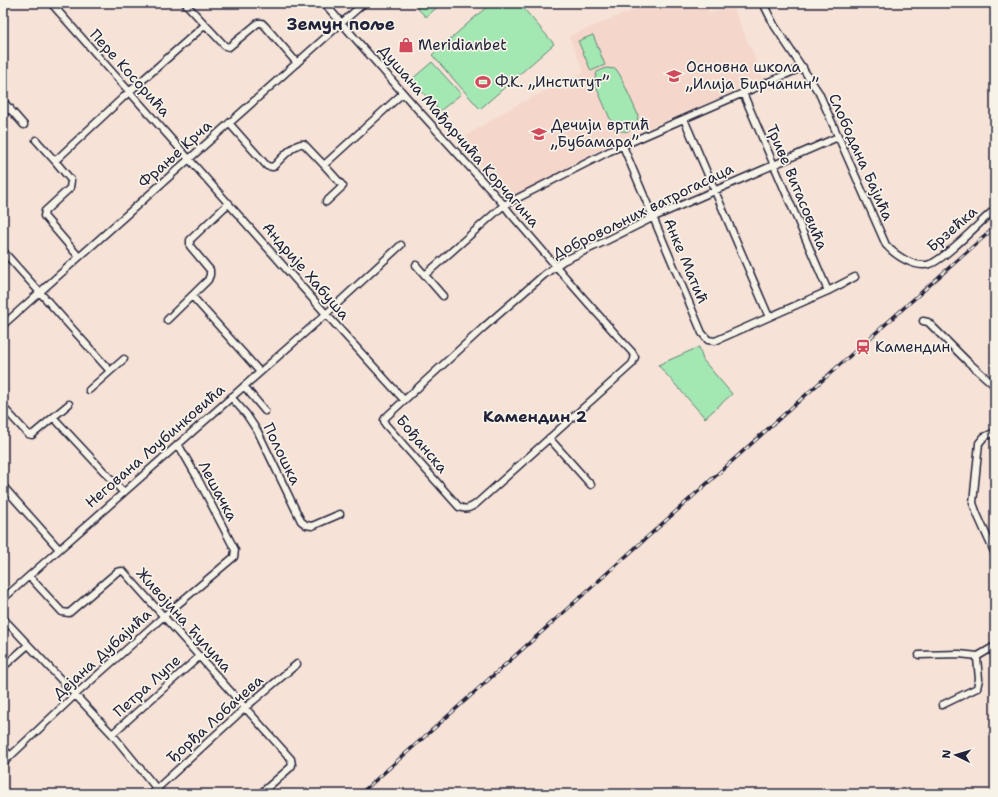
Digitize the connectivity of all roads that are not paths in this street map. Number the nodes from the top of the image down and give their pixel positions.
1 (51, 3) edge
2 (185, 3) edge
3 (324, 3) edge
4 (364, 3) edge
5 (762, 3) edge
6 (342, 23) junction
7 (205, 26) junction
8 (297, 63) junction
9 (803, 68) junction
10 (129, 92) junction
11 (402, 93) junction
12 (743, 93) junction
13 (3, 101) edge
14 (10, 108) junction
15 (3, 114) edge
16 (684, 119) junction
17 (229, 123) junction
18 (24, 125) dead end
19 (838, 137) junction
20 (36, 140) dead end
21 (623, 146) junction
22 (189, 159) junction
23 (55, 161) junction
24 (774, 164) junction
25 (324, 165) junction
26 (714, 190) junction
27 (326, 202) dead end
28 (229, 203) junction
29 (504, 205) junction
30 (995, 209) edge
31 (654, 217) junction
32 (401, 246) dead end
33 (3, 251) edge
34 (79, 257) junction
35 (416, 265) dead end
36 (923, 265) joint
37 (556, 266) junction
38 (425, 275) junction
39 (855, 277) dead end
40 (828, 291) junction
41 (40, 292) junction
42 (192, 296) junction
43 (443, 296) dead end
44 (326, 314) junction
45 (769, 318) junction
46 (167, 320) dead end
47 (923, 321) dead end
48 (3, 325) edge
49 (124, 359) dead end
50 (110, 371) junction
51 (260, 372) junction
52 (244, 386) junction
53 (995, 386) edge
54 (89, 390) dead end
55 (231, 397) junction
56 (404, 400) junction
57 (69, 404) dead end
58 (3, 407) edge
59 (265, 411) dead end
60 (54, 418) junction
61 (995, 432) edge
62 (549, 438) junction
63 (178, 444) junction
64 (591, 485) dead end
65 (3, 486) edge
66 (123, 492) junction
67 (340, 514) dead end
68 (59, 549) junction
69 (235, 550) joint
70 (995, 554) edge
71 (29, 576) junction
72 (3, 599) edge
73 (164, 616) junction
74 (3, 618) edge
75 (28, 645) junction
76 (995, 646) edge
77 (919, 655) dead end
78 (200, 656) junction
79 (978, 656) junction
80 (297, 664) dead end
81 (3, 667) edge
82 (75, 695) junction
83 (942, 705) dead end
84 (246, 707) junction
85 (112, 734) junction
86 (3, 748) edge
87 (10, 756) junction
88 (3, 763) edge
89 (159, 792) edge
90 (152, 794) edge
91 (260, 794) edge

1 - 10 street, Пере Косорића
2 - 7 street
3 - 6 street, Душана Мађарчића Корчагина
4 - 6 street, Фрање Крча
5 - 9 street, Слободана Бајића
6 - 8 street, Фрање Крча
6 - 11 street, Душана Мађарчића Корчагина
7 - 8 street
7 - 10 street
8 - 17 street, Фрање Крча
9 - 12 street
9 - 19 street, Слободана Бајића
10 - 22 street, Пере Косорића
10 - 23 street
11 - 25 street
11 - 29 street, Душана Мађарчића Корчагина
12 - 16 street
12 - 24 street, Триве Витасовића
13 - 14 street
14 - 15 street
14 - 18 street
16 - 21 street
16 - 26 street
17 - 22 street, Фрање Крча
17 - 25 street
19 - 24 street, Добровољних ватрогасаца
19 - 36 street, Слободана Бајића
20 - 23 street
21 - 29 street
21 - 31 street, Анке Матић
22 - 28 street, Андрије Хабуша
22 - 34 street, Фрање Крча
23 - 34 street
24 - 26 street, Добровољних ватрогасаца
24 - 40 street, Триве Витасовића
25 - 27 street
26 - 31 street, Добровољних ватрогасаца
26 - 45 street
28 - 42 street
28 - 44 street, Андрије Хабуша
29 - 37 street, Душана Мађарчића Корчагина
29 - 38 street
30 - 36 street, Брзећка
31 - 37 street, Добровољних ватрогасаца
31 - 45 street, Анке Матић
32 - 44 street, Негована Љубинковића
33 - 41 street
34 - 41 street, Фрање Крча
35 - 38 street
37 - 56 street, Добровољних ватрогасаца
37 - 62 street, Душана Мађарчића Корчагина
38 - 43 street
39 - 40 street
40 - 45 street
41 - 48 street, Фрање Крча
41 - 50 street
42 - 46 street
42 - 51 street
44 - 51 street, Негована Љубинковића
44 - 56 street, Андрије Хабуша
47 - 53 street
49 - 50 street
50 - 54 street
51 - 52 street, Негована Љубинковића
52 - 55 street, Негована Љубинковића
52 - 59 street
55 - 63 street, Негована Љубинковића
55 - 67 street, Полошка
56 - 62 street, Бођанска
57 - 60 street
58 - 60 street
60 - 66 street
61 - 70 street
62 - 64 street
63 - 66 street, Негована Љубинковића
63 - 69 street, Лешачка
65 - 68 street
66 - 68 street, Негована Љубинковића
68 - 71 street, Негована Љубинковића
69 - 73 street, Дејана Дубајића
71 - 72 street, Негована Љубинковића
71 - 73 street, Живојина Ћулума
73 - 78 street, Живојина Ћулума
73 - 82 street, Дејана Дубајића
74 - 75 street
75 - 81 street
75 - 82 street
76 - 79 street
77 - 79 street
78 - 84 street, Живојина Ћулума
78 - 85 street, Петра Лупе
79 - 83 street
80 - 84 street, Ђорђа Лобачева
82 - 85 street
82 - 87 street, Дејана Дубајића
84 - 89 street, Ђорђа Лобачева
84 - 91 street, Живојина Ћулума
85 - 89 street
86 - 87 street
87 - 88 street, Дејана Дубајића
89 - 90 street, Ђорђа Лобачева

